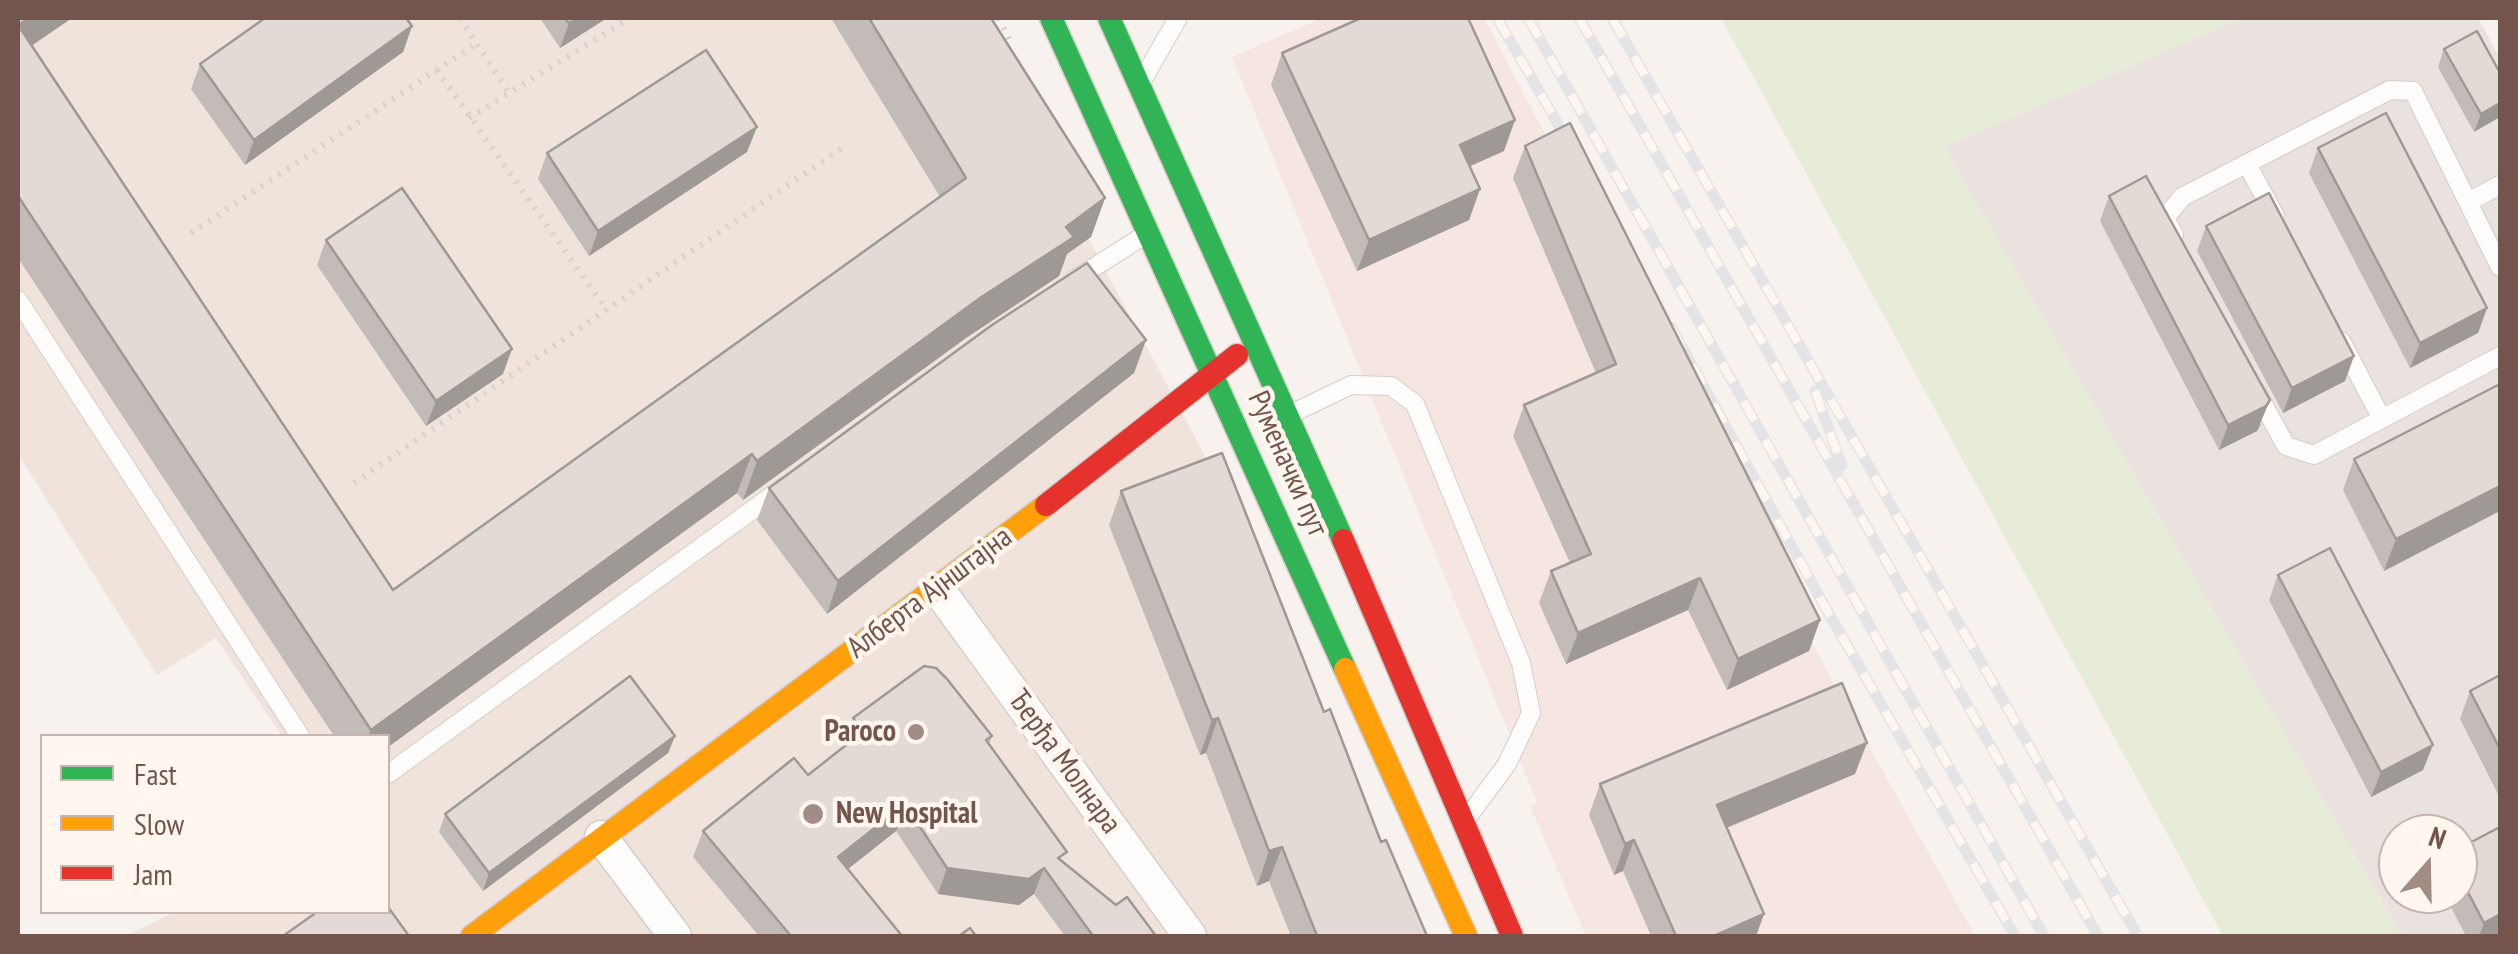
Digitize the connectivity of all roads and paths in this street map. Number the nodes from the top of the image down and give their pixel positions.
1 (460, 18) edge
2 (630, 18) edge
3 (1051, 18) edge
4 (1109, 18) edge
5 (1178, 18) edge
6 (476, 44) junction
7 (437, 70) junction
8 (1140, 84) junction
9 (510, 93) junction
10 (469, 118) junction
11 (845, 146) dead end
12 (2247, 164) junction
13 (2500, 185) edge
14 (2468, 202) junction
15 (1150, 232) junction
16 (2283, 232) edge
17 (190, 233) dead end
18 (2184, 253) edge
19 (2500, 266) edge
20 (1053, 294) edge
21 (18, 300) edge
22 (606, 309) junction
23 (2328, 317) edge
24 (1254, 342) junction
25 (2500, 356) edge
26 (1213, 374) junction
27 (2248, 376) edge
28 (1289, 415) junction
29 (2382, 419) junction
30 (796, 478) edge
31 (354, 483) dead end
32 (938, 589) junction
33 (299, 734) edge
34 (390, 773) edge
35 (1463, 822) junction
36 (601, 837) junction
37 (472, 936) edge
38 (675, 936) edge
39 (1190, 936) edge
40 (1466, 936) edge
41 (1512, 936) edge

1 - 6 path
2 - 9 path
3 - 15 main road, Руменачки пут
4 - 8 main road, Руменачки пут
5 - 8 lane
6 - 7 path
6 - 9 path
7 - 10 path
7 - 17 path
8 - 24 main road, Руменачки пут
9 - 10 path
10 - 22 path
11 - 22 path
12 - 14 lane
12 - 16 lane
12 - 18 lane
13 - 14 lane
14 - 19 lane
15 - 20 lane
15 - 26 main road, Руменачки пут
21 - 33 lane
22 - 31 path
23 - 29 lane
24 - 26 main road, Алберта Ајнштајна
24 - 28 main road, Руменачки пут
25 - 29 lane
26 - 32 main road, Алберта Ајнштајна
26 - 40 main road, Руменачки пут
27 - 29 lane
28 - 35 main road, Руменачки пут
28 - 35 lane
30 - 34 lane
32 - 36 main road, Алберта Ајнштајна
32 - 39 street, Ђерђа Молнара
35 - 41 main road, Руменачки пут
36 - 37 main road, Алберта Ајнштајна
36 - 38 street

